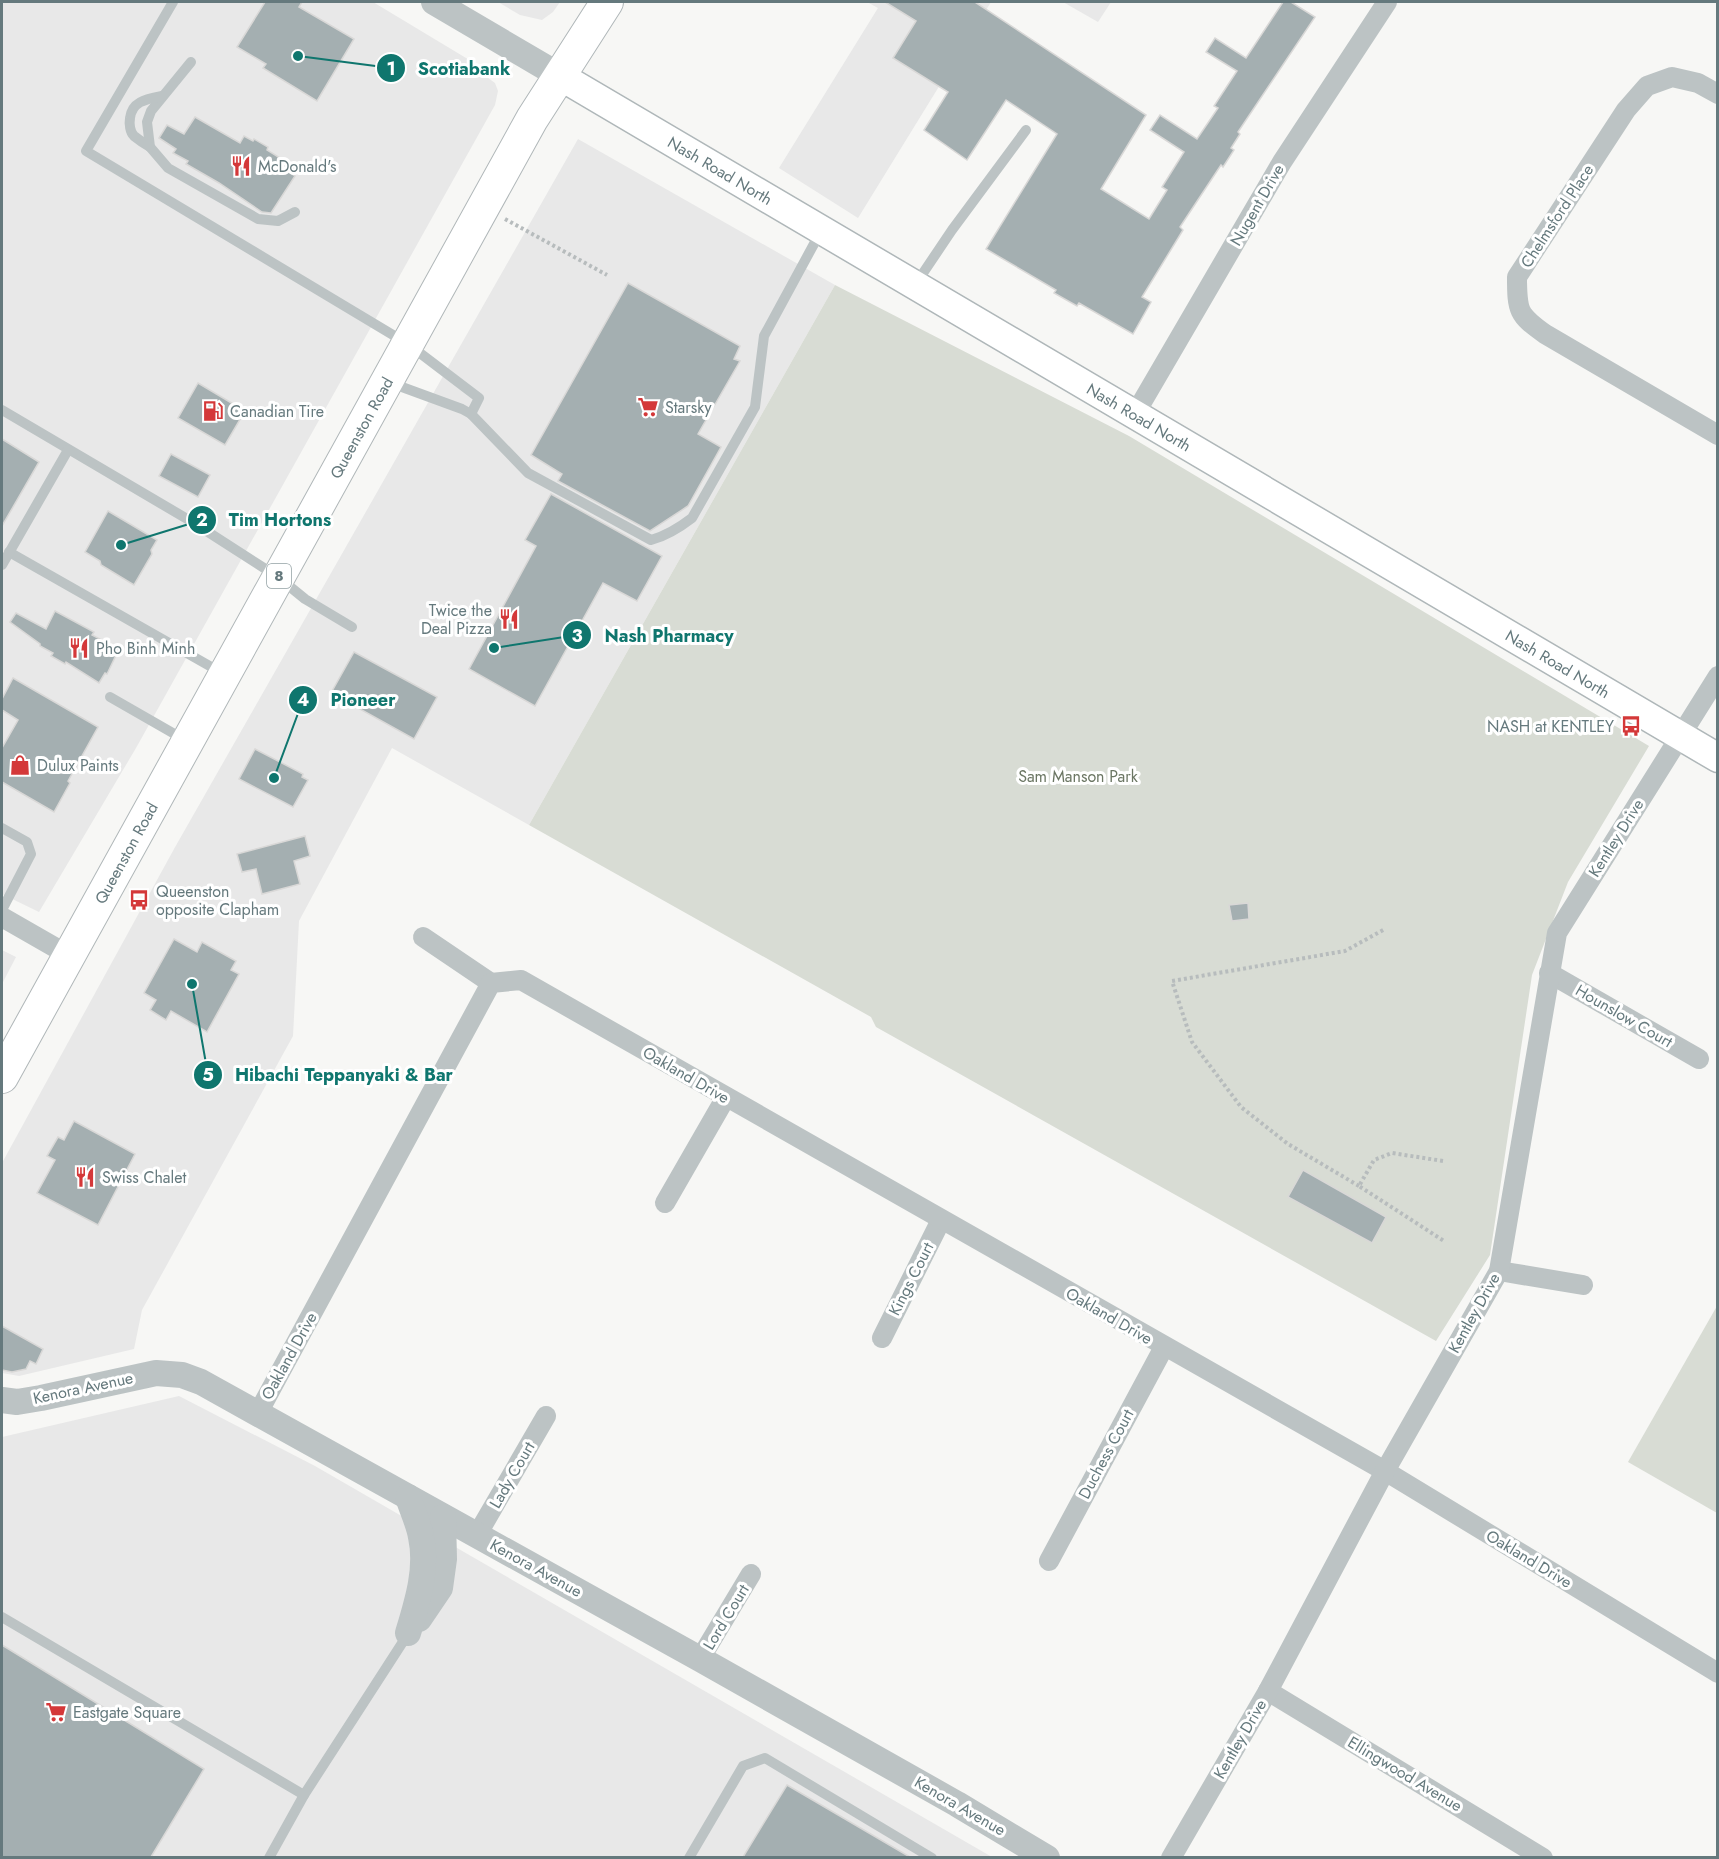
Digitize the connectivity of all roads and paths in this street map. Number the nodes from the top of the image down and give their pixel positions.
1 (173, 2) edge
2 (434, 2) edge
3 (607, 2) edge
4 (1381, 3) edge
5 (190, 62) dead end
6 (560, 76) junction
7 (1718, 94) edge
8 (162, 96) junction
9 (1026, 130) dead end
10 (150, 147) junction
11 (483, 207) junction
12 (295, 212) dead end
13 (821, 230) junction
14 (607, 275) dead end
15 (915, 285) junction
16 (408, 344) junction
17 (387, 382) junction
18 (2, 410) edge
19 (471, 414) junction
20 (1136, 414) junction
21 (1718, 435) edge
22 (68, 450) junction
23 (9, 552) junction
24 (2, 565) edge
25 (278, 577) junction
26 (352, 627) dead end
27 (225, 675) junction
28 (1718, 676) edge
29 (110, 697) dead end
30 (1680, 737) junction
31 (187, 741) junction
32 (1718, 758) edge
33 (2, 828) edge
34 (2, 910) edge
35 (2, 917) edge
36 (1385, 929) dead end
37 (423, 937) dead end
38 (70, 956) junction
39 (1549, 973) junction
40 (491, 983) junction
41 (1700, 1059) dead end
42 (2, 1077) edge
43 (726, 1097) junction
44 (1443, 1161) dead end
45 (1359, 1186) junction
46 (665, 1203) dead end
47 (941, 1220) junction
48 (1444, 1241) dead end
49 (1499, 1271) junction
50 (1583, 1285) dead end
51 (882, 1338) dead end
52 (1164, 1347) junction
53 (2, 1400) edge
54 (258, 1413) junction
55 (546, 1416) dead end
56 (1385, 1471) junction
57 (408, 1497) junction
58 (442, 1517) junction
59 (477, 1534) junction
60 (1049, 1561) dead end
61 (751, 1574) dead end
62 (2, 1617) edge
63 (408, 1633) junction
64 (700, 1659) junction
65 (1718, 1673) edge
66 (1268, 1691) junction
67 (304, 1795) junction
68 (269, 1857) edge
69 (689, 1857) edge
70 (932, 1857) edge
71 (1047, 1857) edge
72 (1171, 1857) edge
73 (1543, 1857) edge

1 - 16 lane
2 - 6 street
3 - 6 main road, Queenston Road / 8
4 - 20 street, Nugent Drive
5 - 8 lane
6 - 11 main road, Queenston Road / 8
6 - 13 main road, Nash Road North
7 - 21 street, Chelmsford Place
8 - 10 lane
8 - 10 lane
9 - 15 lane
10 - 12 lane
11 - 14 path
11 - 16 main road, Queenston Road / 8
13 - 15 main road, Nash Road North
13 - 19 lane
15 - 20 main road, Nash Road North
16 - 17 main road, Queenston Road / 8
16 - 19 lane
17 - 19 lane
17 - 25 main road, Queenston Road / 8
18 - 22 lane
20 - 30 main road, Nash Road North
22 - 23 lane
22 - 25 lane
23 - 24 lane
23 - 27 lane
25 - 26 lane
25 - 27 main road, Queenston Road / 8
27 - 31 main road, Queenston Road / 8
28 - 30 street, Kentley Drive
29 - 31 lane
30 - 32 main road, Nash Road North
30 - 39 street, Kentley Drive
31 - 38 main road, Queenston Road / 8
33 - 34 lane
35 - 38 street
36 - 45 path
37 - 40 street
38 - 42 main road, Queenston Road / 8
39 - 41 street, Hounslow Court
39 - 49 street, Kentley Drive
40 - 43 street, Oakland Drive
40 - 54 street, Oakland Drive
43 - 46 street
43 - 47 street, Oakland Drive
44 - 45 path
45 - 48 path
47 - 51 street, Kings Court
47 - 52 street, Oakland Drive
49 - 50 street
49 - 56 street, Kentley Drive
52 - 56 street, Oakland Drive
52 - 60 street, Duchess Court
53 - 54 street, Kenora Avenue
54 - 57 street, Kenora Avenue
55 - 59 street, Lady Court
56 - 65 street, Oakland Drive
56 - 66 street, Kentley Drive
57 - 58 street, Kenora Avenue
57 - 63 street
58 - 59 street, Kenora Avenue
58 - 63 street
59 - 64 street, Kenora Avenue
61 - 64 street, Lord Court
62 - 67 lane
63 - 67 lane
64 - 71 street, Kenora Avenue
66 - 72 street, Kentley Drive
66 - 73 street, Ellingwood Avenue
67 - 68 lane
69 - 70 lane

